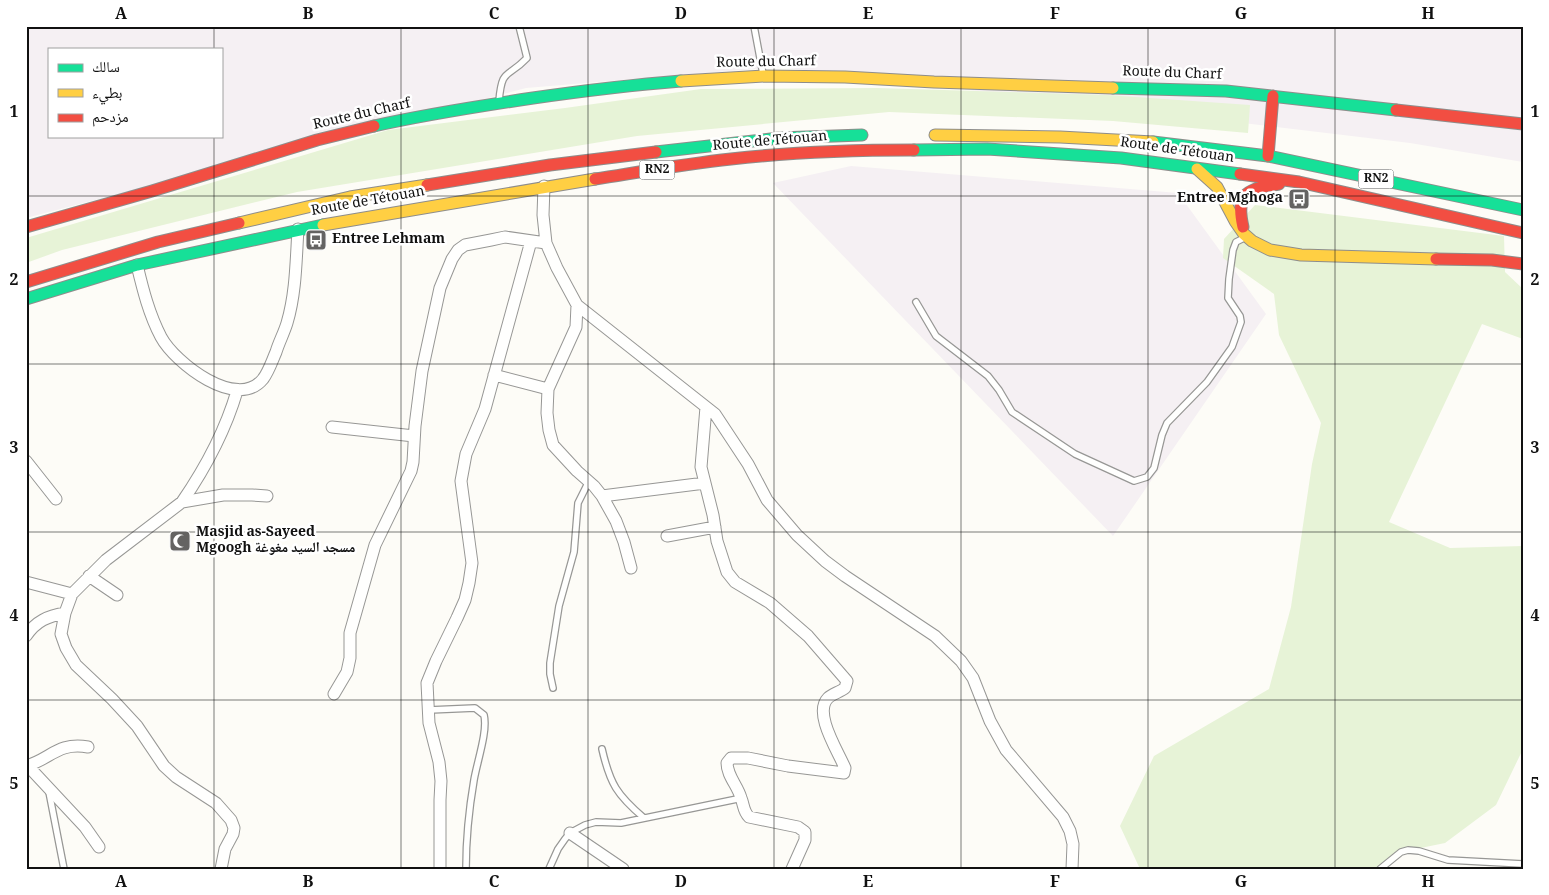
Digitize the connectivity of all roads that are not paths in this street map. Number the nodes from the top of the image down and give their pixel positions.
1 (519, 26) edge
2 (754, 26) edge
3 (764, 76) junction
4 (1273, 96) junction
5 (499, 103) junction
6 (1523, 124) edge
7 (872, 135) dead end
8 (921, 135) dead end
9 (1268, 156) junction
10 (1197, 169) junction
11 (1299, 182) junction
12 (544, 186) junction
13 (1523, 210) edge
14 (26, 227) edge
15 (298, 229) junction
16 (1523, 233) edge
17 (1246, 237) junction
18 (531, 241) junction
19 (546, 243) junction
20 (1523, 264) edge
21 (137, 265) junction
22 (26, 282) edge
23 (26, 299) edge
24 (916, 302) dead end
25 (577, 305) junction
26 (494, 375) junction
27 (548, 389) junction
28 (237, 391) junction
29 (706, 407) junction
30 (332, 427) dead end
31 (414, 436) junction
32 (26, 461) edge
33 (589, 481) junction
34 (705, 483) junction
35 (267, 496) dead end
36 (602, 496) junction
37 (56, 499) dead end
38 (182, 502) junction
39 (715, 527) junction
40 (667, 536) dead end
41 (631, 568) dead end
42 (89, 576) junction
43 (26, 582) edge
44 (72, 594) junction
45 (117, 595) dead end
46 (65, 613) junction
47 (26, 636) edge
48 (553, 688) dead end
49 (334, 694) dead end
50 (429, 710) junction
51 (88, 747) dead end
52 (602, 749) dead end
53 (29, 771) edge
54 (48, 788) junction
55 (742, 798) junction
56 (644, 818) junction
57 (570, 833) junction
58 (99, 847) dead end
59 (1386, 863) junction
60 (1523, 864) edge
61 (64, 869) edge
62 (221, 869) edge
63 (440, 869) edge
64 (466, 869) edge
65 (549, 869) edge
66 (624, 869) edge
67 (792, 869) edge
68 (1072, 869) edge
69 (1380, 869) edge
70 (1392, 869) edge

1 - 5 lane
2 - 3 lane
3 - 4 main road, Route du Charf
3 - 5 main road, Route du Charf
4 - 6 main road, Route du Charf
4 - 9 main road
5 - 14 main road, Route du Charf
7 - 22 main road, Route de Tétouan / RN2
8 - 9 main road, Route de Tétouan / RN2
9 - 13 main road, Route de Tétouan / RN2
10 - 11 main road, Route de Tétouan / RN2
10 - 12 main road, Route de Tétouan / RN2
10 - 17 main road
11 - 16 main road, Route de Tétouan / RN2
11 - 17 main road
12 - 15 main road, Route de Tétouan / RN2
12 - 19 street
15 - 21 main road, Route de Tétouan / RN2
15 - 28 street
17 - 20 main road
17 - 24 lane
18 - 19 street
18 - 26 street
18 - 31 street
19 - 25 street
21 - 23 main road, Route de Tétouan / RN2
21 - 28 street
25 - 27 street
25 - 29 street
26 - 27 street
26 - 50 street
27 - 33 street
28 - 38 street
29 - 34 street
29 - 68 street
30 - 31 street
31 - 49 street
32 - 37 street
33 - 36 street
33 - 48 lane
34 - 36 street
34 - 39 street
35 - 38 street
36 - 41 street
38 - 42 street
39 - 40 street
39 - 55 street
42 - 44 street
42 - 45 street
43 - 44 street
44 - 46 street
46 - 47 street
46 - 62 street
50 - 63 street
50 - 64 lane
51 - 53 street
52 - 56 lane
53 - 54 street
54 - 58 street
54 - 61 lane
55 - 56 lane
55 - 67 street
56 - 57 lane
57 - 65 lane
57 - 66 street
59 - 60 lane
59 - 69 lane
59 - 70 lane

